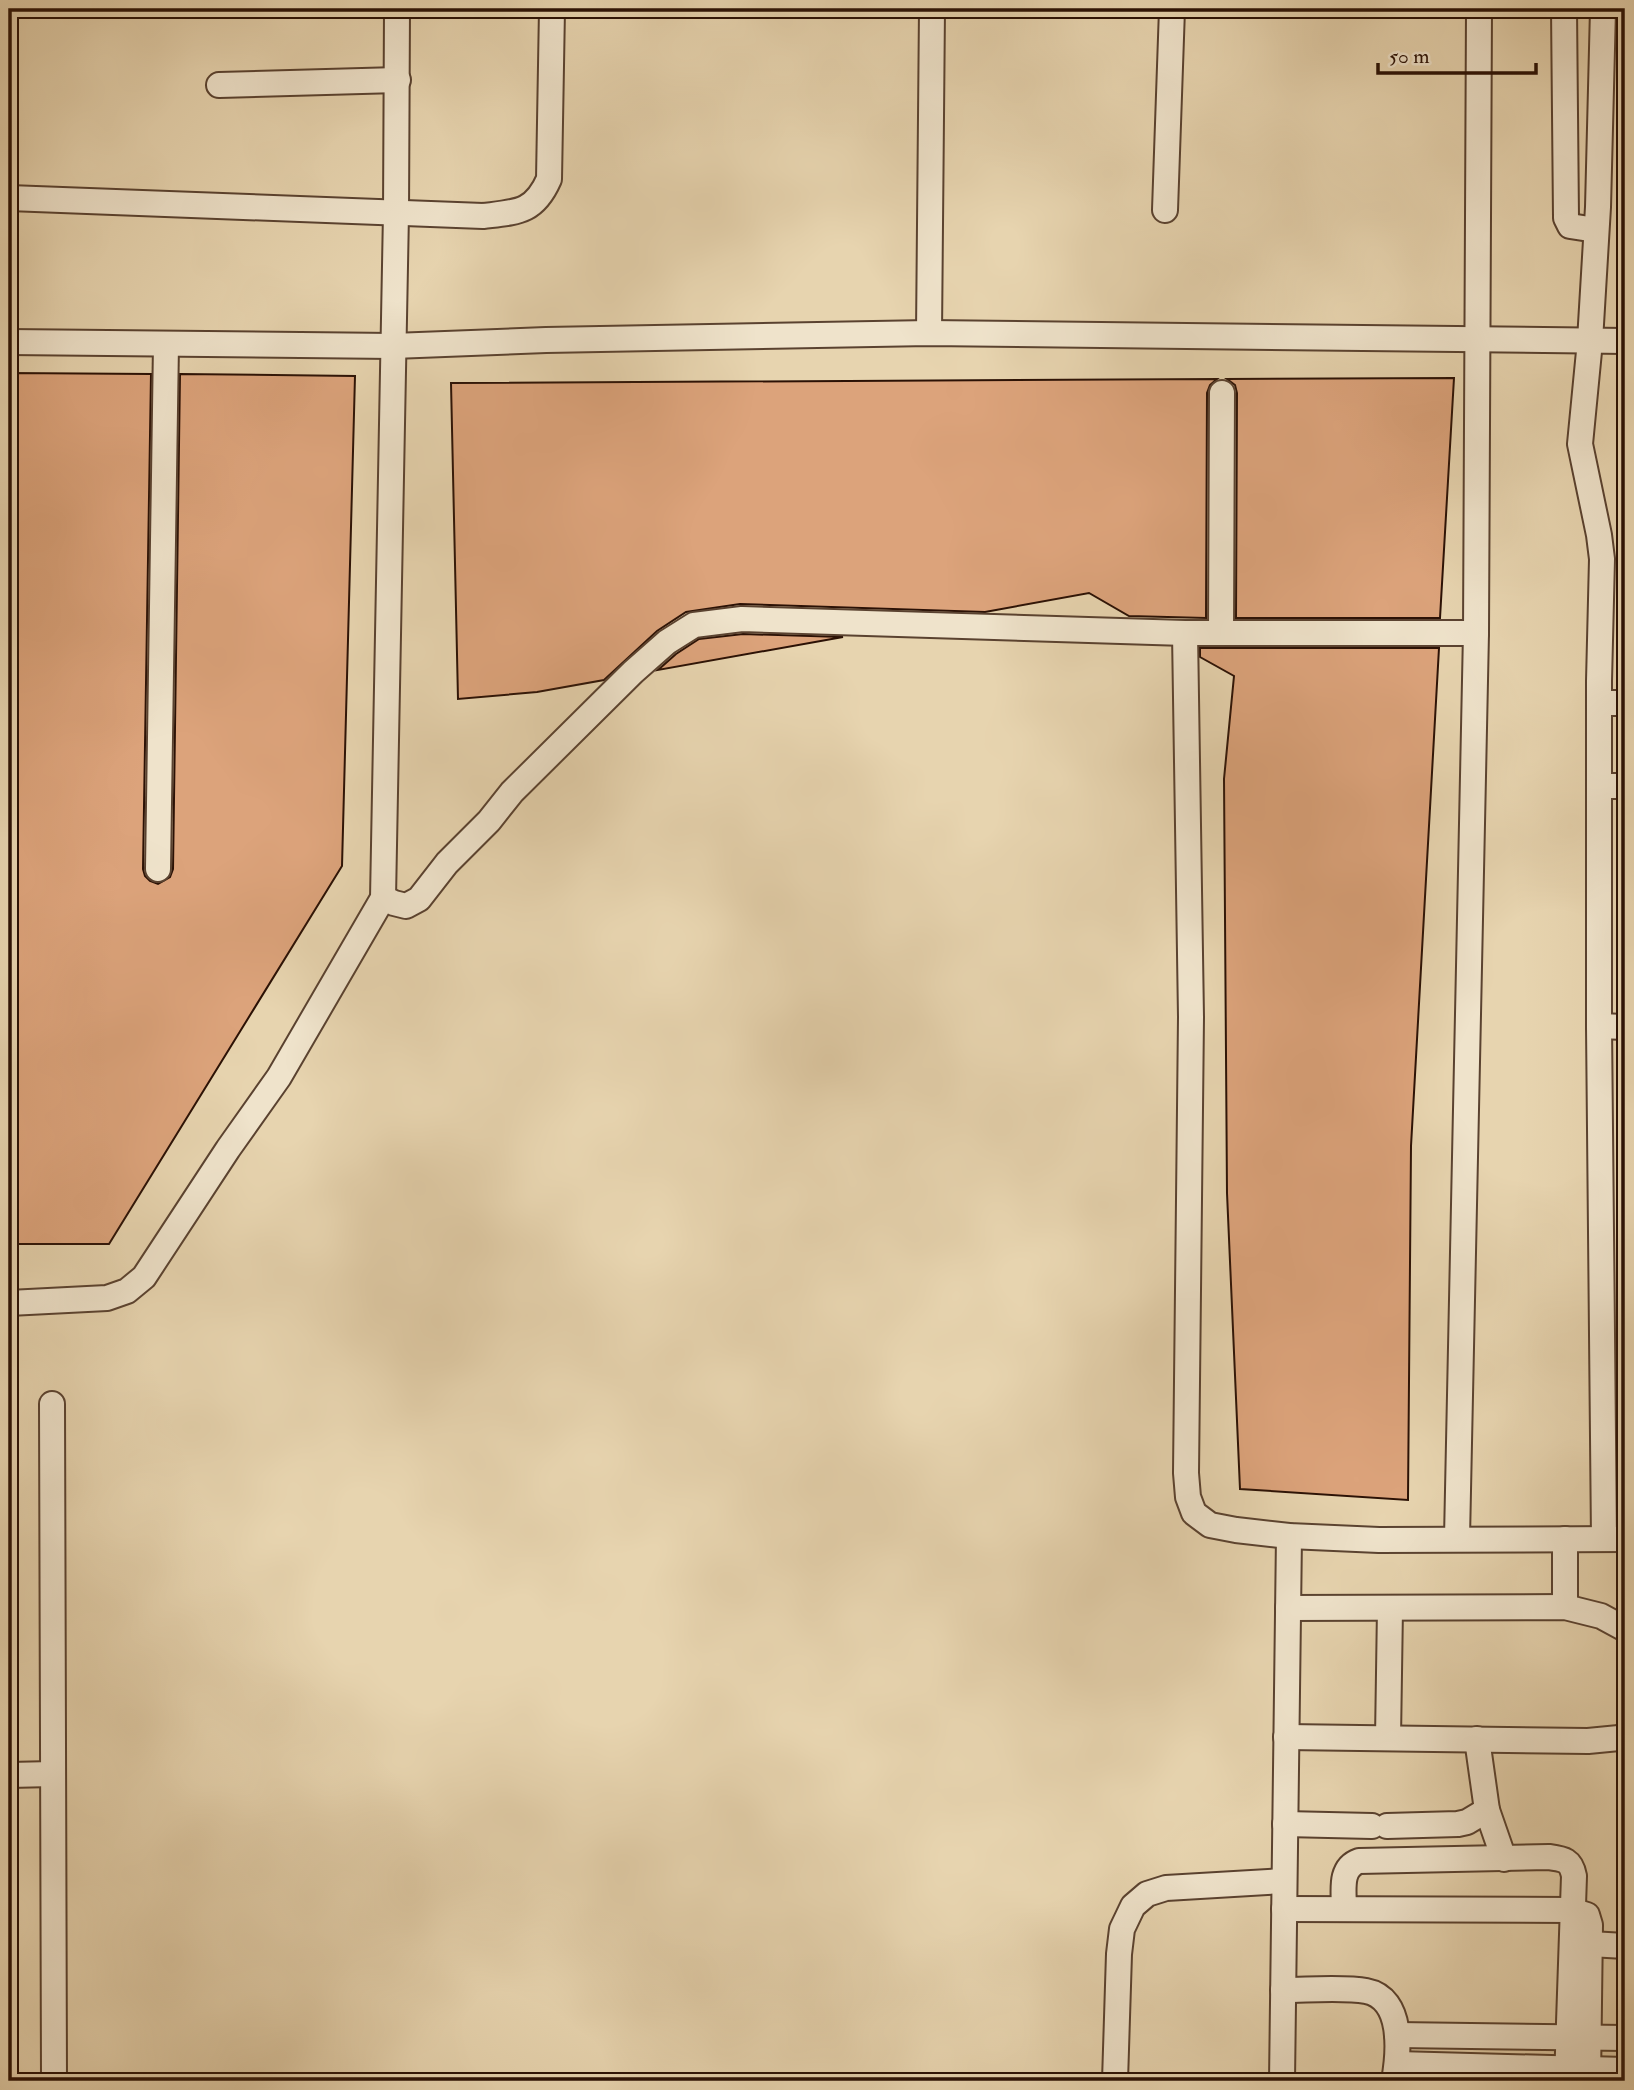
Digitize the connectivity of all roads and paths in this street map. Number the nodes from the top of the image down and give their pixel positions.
1 (397, 9) edge
2 (552, 9) edge
3 (932, 9) edge
4 (1172, 9) edge
5 (1479, 9) edge
6 (1563, 9) edge
7 (1603, 9) edge
8 (398, 80) junction
9 (219, 85) dead end
10 (9, 198) edge
11 (1165, 210) dead end
12 (396, 213) junction
13 (1597, 230) junction
14 (929, 333) junction
15 (1479, 341) junction
16 (1590, 341) junction
17 (1625, 341) edge
18 (9, 342) edge
19 (166, 344) junction
20 (393, 346) junction
21 (1222, 393) dead end
22 (1221, 632) junction
23 (1185, 633) junction
24 (1476, 633) junction
25 (1599, 703) junction
26 (1625, 703) edge
27 (1599, 786) junction
28 (1625, 786) edge
29 (159, 869) dead end
30 (383, 898) junction
31 (1599, 1026) junction
32 (1625, 1027) edge
33 (9, 1303) edge
34 (52, 1404) dead end
35 (1289, 1536) junction
36 (1457, 1538) junction
37 (1565, 1539) junction
38 (1615, 1539) edge
39 (1565, 1607) junction
40 (1288, 1608) junction
41 (1390, 1608) junction
42 (1625, 1629) edge
43 (1625, 1735) edge
44 (1286, 1737) junction
45 (1388, 1738) junction
46 (1477, 1739) junction
47 (53, 1774) junction
48 (9, 1775) edge
49 (1487, 1810) junction
50 (1285, 1825) junction
51 (1504, 1859) junction
52 (1284, 1881) junction
53 (1284, 1909) junction
54 (1344, 1909) junction
55 (1571, 1910) junction
56 (1590, 1944) junction
57 (1625, 1946) edge
58 (1283, 1990) junction
59 (1397, 2035) junction
60 (1578, 2037) junction
61 (1625, 2038) edge
62 (1625, 2070) edge
63 (1396, 2073) edge
64 (1577, 2075) edge
65 (54, 2081) edge
66 (1115, 2081) edge
67 (1282, 2081) edge

1 - 8 lane
2 - 12 lane
3 - 14 lane
4 - 11 lane
5 - 15 lane
6 - 13 lane
7 - 13 lane
8 - 9 lane
8 - 12 lane
10 - 12 lane
12 - 20 lane
13 - 16 lane
14 - 15 lane
14 - 20 lane
15 - 16 lane
15 - 24 lane
16 - 17 lane
16 - 25 lane
18 - 19 lane
19 - 20 lane
19 - 29 lane
20 - 30 lane
21 - 22 lane
22 - 23 lane
22 - 24 lane
23 - 30 lane
23 - 35 lane
24 - 36 lane
25 - 26 lane
25 - 27 lane
27 - 28 lane
27 - 31 lane
30 - 33 lane
31 - 32 lane
31 - 38 lane
34 - 47 lane
35 - 36 lane
35 - 40 lane
36 - 37 lane
37 - 38 lane
37 - 39 lane
39 - 41 lane
39 - 42 lane
40 - 41 lane
40 - 44 lane
41 - 45 lane
43 - 46 lane
44 - 45 lane
44 - 50 lane
45 - 46 lane
46 - 49 lane
47 - 48 lane
47 - 65 lane
49 - 50 lane
49 - 51 lane
50 - 52 lane
51 - 54 lane
51 - 55 lane
52 - 53 lane
52 - 66 lane
53 - 54 lane
53 - 58 lane
54 - 55 lane
55 - 56 lane
55 - 60 lane
56 - 57 lane
56 - 60 lane
58 - 59 lane
58 - 67 lane
59 - 60 lane
59 - 63 lane
60 - 61 lane
60 - 64 lane
62 - 64 lane
63 - 64 lane

